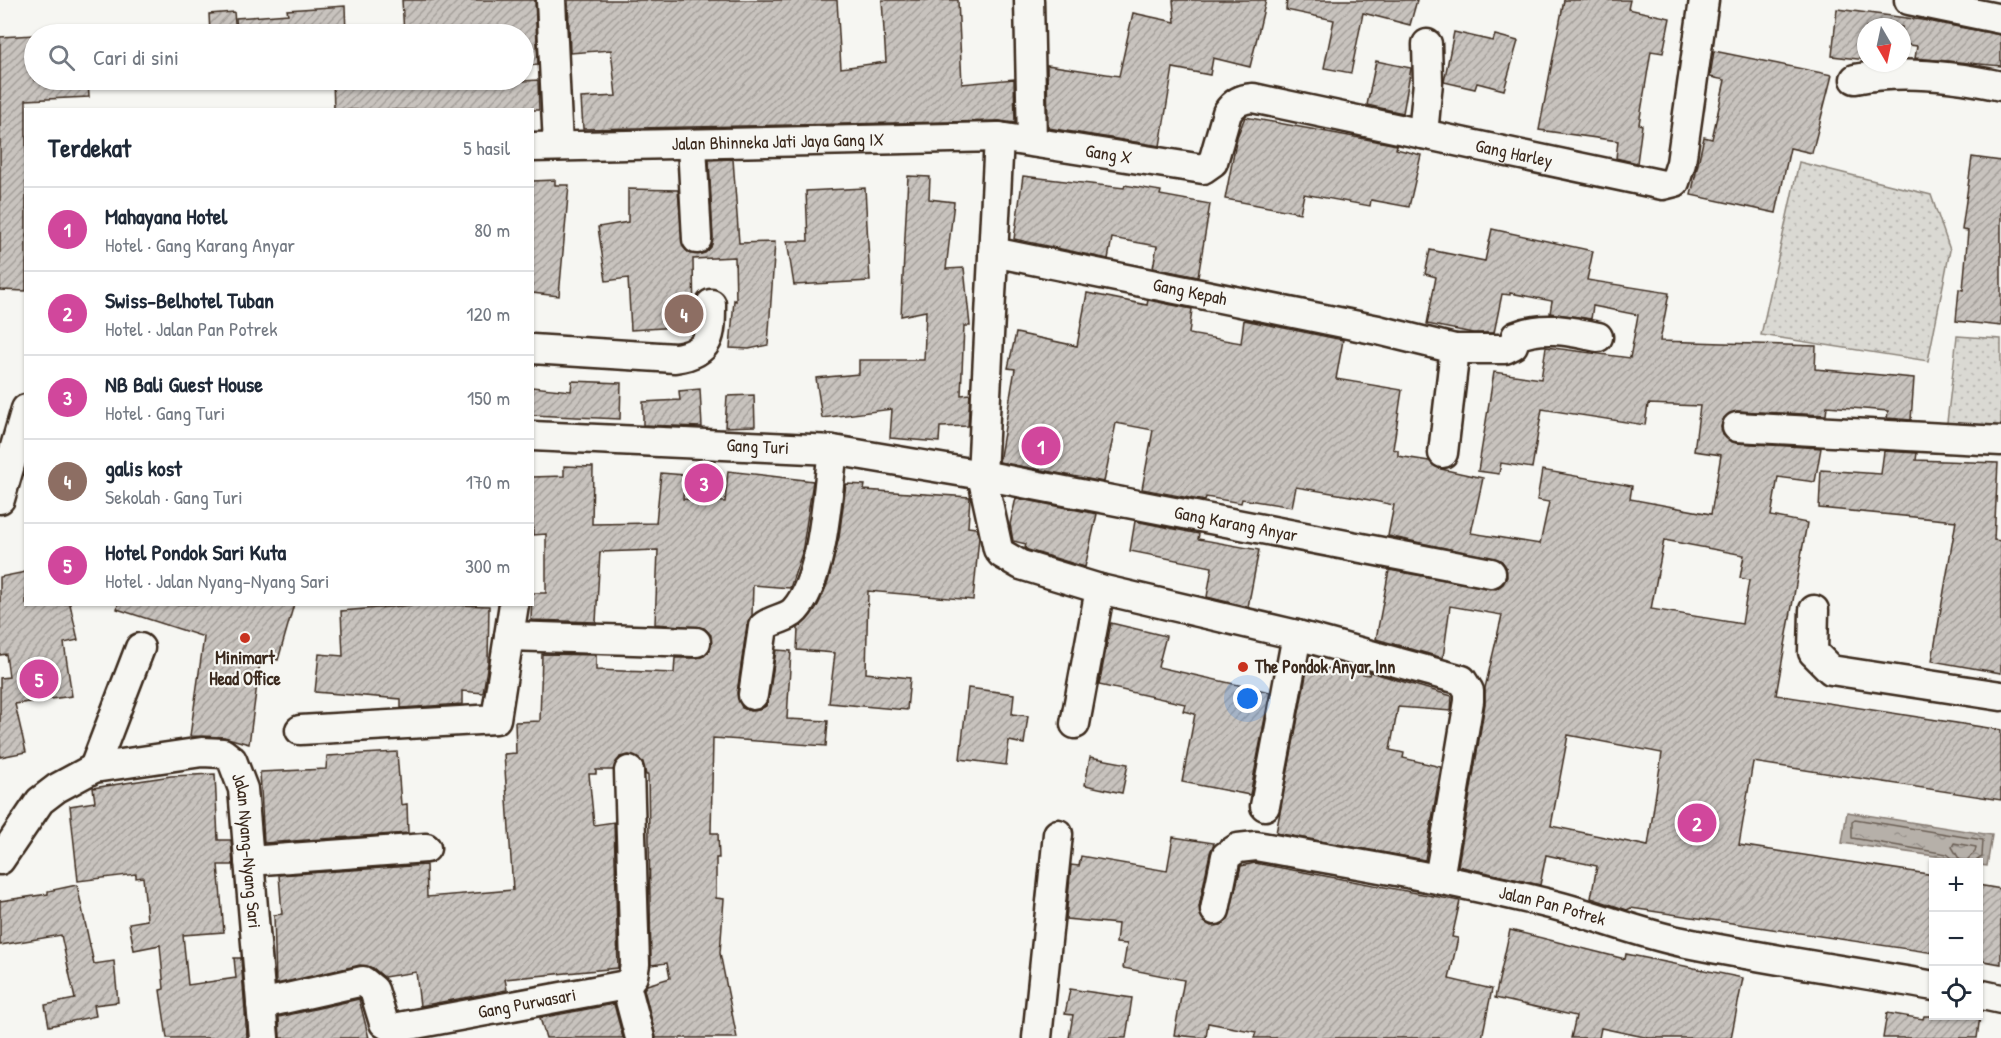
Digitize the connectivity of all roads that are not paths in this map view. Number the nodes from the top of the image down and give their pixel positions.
1 (551, 0) edge
2 (1029, 0) edge
3 (1704, 0) edge
4 (1909, 0) edge
5 (2001, 19) edge
6 (1427, 44) dead end
7 (1855, 79) dead end
8 (2001, 86) edge
9 (1423, 134) junction
10 (999, 137) junction
11 (1032, 142) junction
12 (692, 145) junction
13 (545, 147) edge
14 (1213, 162) joint
15 (697, 239) dead end
16 (993, 252) junction
17 (711, 304) dead end
18 (1598, 337) dead end
19 (534, 349) edge
20 (1455, 349) junction
21 (24, 416) edge
22 (1737, 427) dead end
23 (534, 436) edge
24 (2001, 441) edge
25 (833, 450) junction
26 (1443, 453) dead end
27 (982, 475) junction
28 (0, 499) edge
29 (1491, 573) dead end
30 (1100, 589) junction
31 (514, 606) edge
32 (1814, 610) dead end
33 (1297, 635) junction
34 (508, 636) junction
35 (696, 642) dead end
36 (140, 648) dead end
37 (753, 695) dead end
38 (2001, 696) edge
39 (1075, 724) dead end
40 (300, 730) dead end
41 (94, 768) junction
42 (629, 771) dead end
43 (1265, 806) dead end
44 (1058, 834) dead end
45 (426, 848) dead end
46 (0, 860) edge
47 (249, 861) junction
48 (1439, 879) junction
49 (1215, 910) dead end
50 (626, 985) junction
51 (1929, 985) edge
52 (1983, 995) edge
53 (2001, 999) edge
54 (261, 1004) junction
55 (264, 1038) edge
56 (640, 1038) edge
57 (1037, 1038) edge

1 - 13 street
2 - 11 street
3 - 9 street, Gang Harley
4 - 5 street
6 - 9 street
7 - 8 street
9 - 14 street, Gang Harley
10 - 11 street, Gang X
10 - 12 street, Jalan Bhinneka Jati Jaya Gang IX
10 - 16 street
11 - 14 street, Gang X
12 - 13 street, Jalan Bhinneka Jati Jaya Gang IX
12 - 15 street
16 - 20 street, Gang Kepah
16 - 27 street
17 - 19 street
18 - 20 street, Gang Kepah
20 - 26 street
21 - 28 street
22 - 24 street
23 - 25 street, Gang Turi
25 - 27 street, Gang Turi
25 - 37 street
27 - 29 street, Gang Karang Anyar
27 - 30 street
30 - 33 street
30 - 39 street
31 - 34 street
32 - 38 street
33 - 43 street
33 - 48 street
34 - 35 street
34 - 40 street
36 - 41 street
41 - 46 street, Jalan Nyang-Nyang Sari
41 - 47 street, Jalan Nyang-Nyang Sari
42 - 50 street
44 - 57 street
45 - 47 street
47 - 54 street, Jalan Nyang-Nyang Sari
48 - 49 street, Jalan Pan Potrek
48 - 51 street, Jalan Pan Potrek
50 - 54 street, Gang Purwasari
50 - 56 street
52 - 53 street
54 - 55 street, Jalan Nyang-Nyang Sari

